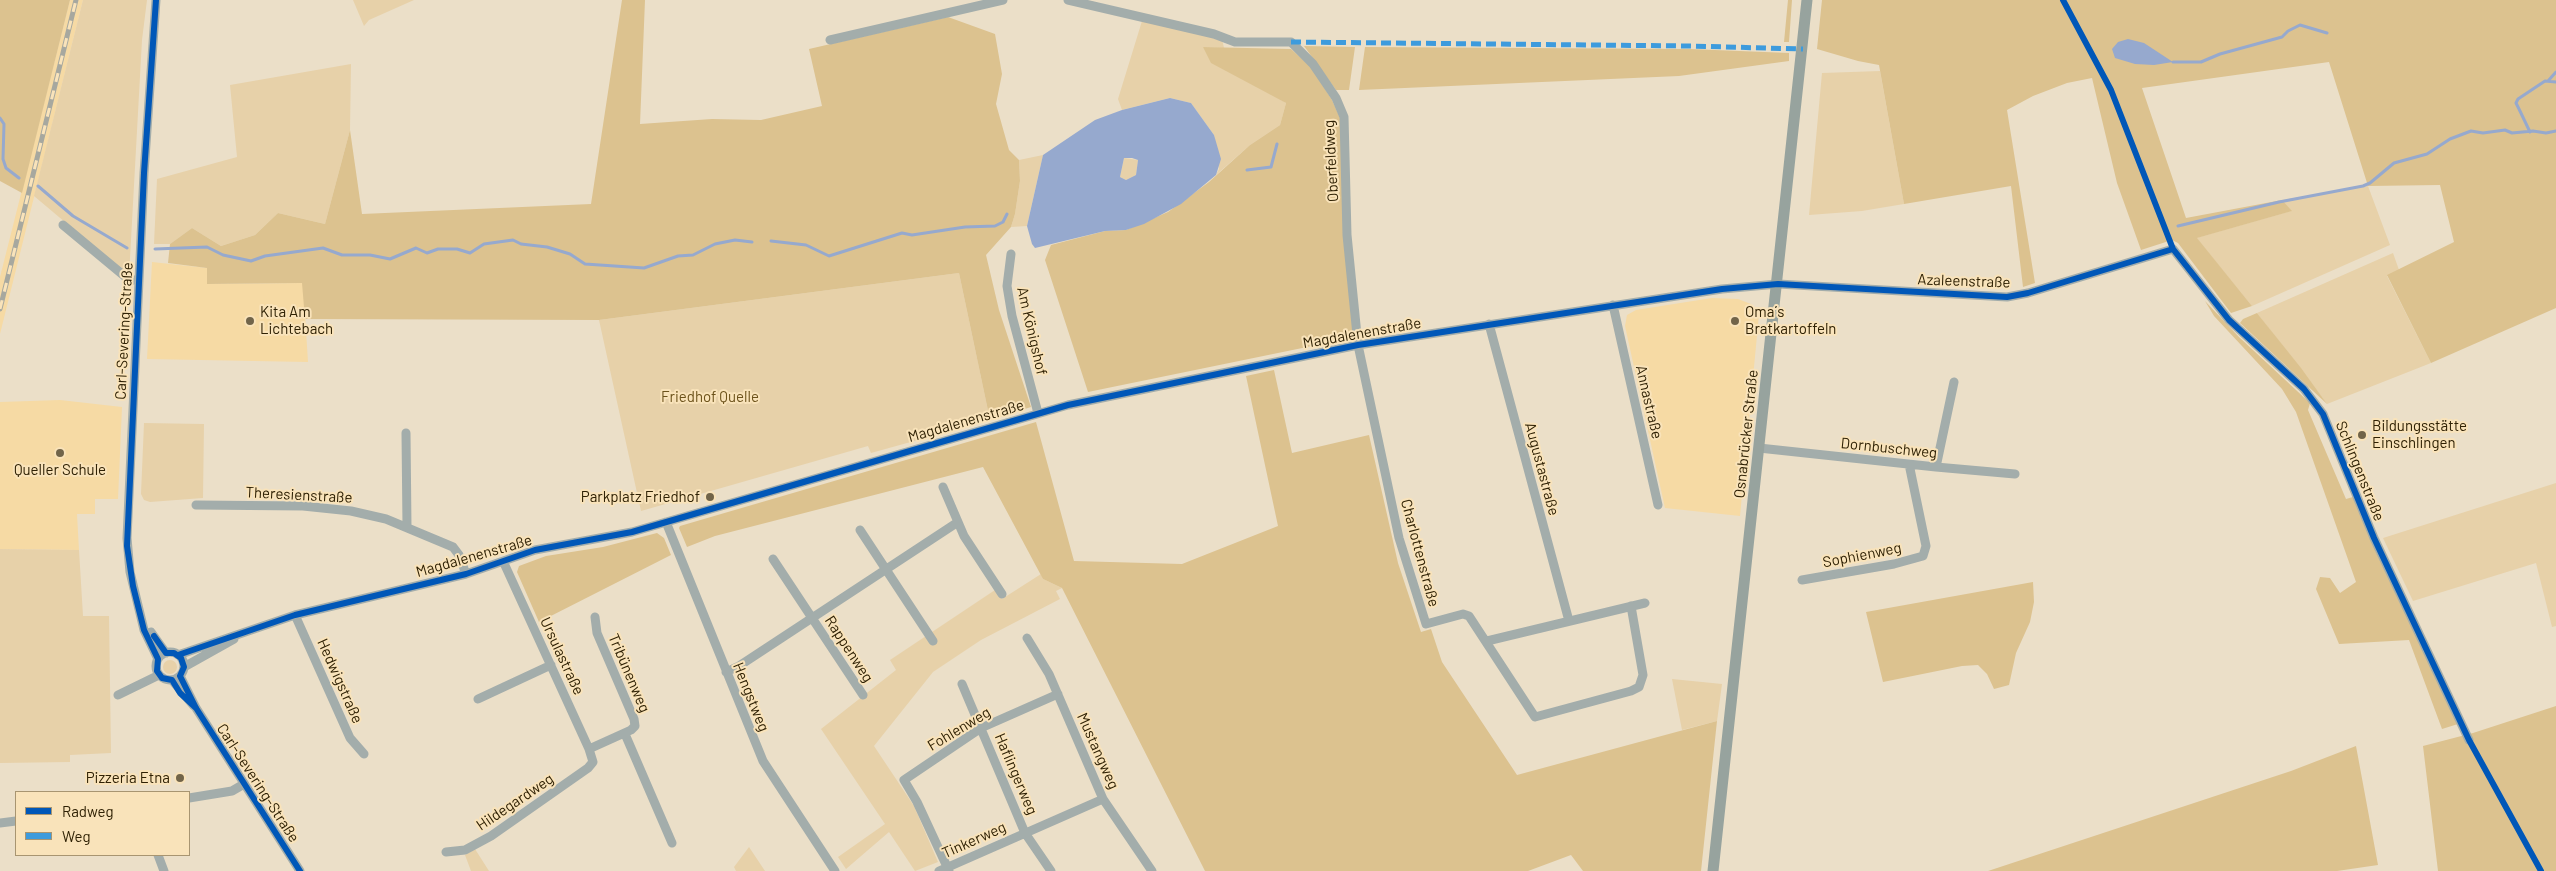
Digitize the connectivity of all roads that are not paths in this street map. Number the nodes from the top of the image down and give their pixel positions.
1 (156, 0) edge
2 (1002, 0) edge
3 (1068, 0) edge
4 (1807, 0) edge
5 (830, 40) dead end
6 (63, 225) dead end
7 (2173, 248) joint
8 (1011, 254) dead end
9 (139, 281) junction
10 (1778, 284) junction
11 (1613, 305) junction
12 (1489, 324) junction
13 (1358, 344) junction
14 (1954, 382) dead end
15 (1038, 413) junction
16 (406, 433) dead end
17 (1760, 448) junction
18 (1910, 464) junction
19 (1936, 468) junction
20 (2015, 474) dead end
21 (944, 487) dead end
22 (196, 505) dead end
23 (1658, 505) dead end
24 (666, 522) junction
25 (958, 522) junction
26 (407, 527) junction
27 (860, 530) dead end
28 (773, 559) dead end
29 (503, 561) junction
30 (885, 569) junction
31 (466, 574) junction
32 (1802, 580) dead end
33 (1002, 594) dead end
34 (1645, 603) dead end
35 (1631, 606) junction
36 (138, 608) junction
37 (295, 615) junction
38 (595, 617) dead end
39 (812, 617) junction
40 (1569, 621) junction
41 (239, 636) junction
42 (1027, 638) dead end
43 (933, 641) dead end
44 (1487, 641) junction
45 (166, 653) junction
46 (178, 655) junction
47 (158, 659) junction
48 (551, 665) junction
49 (184, 666) junction
50 (726, 672) junction
51 (159, 675) junction
52 (180, 676) junction
53 (172, 680) junction
54 (962, 684) dead end
55 (1058, 694) junction
56 (118, 695) dead end
57 (863, 695) dead end
58 (478, 699) dead end
59 (196, 708) junction
60 (981, 728) junction
61 (625, 734) junction
62 (2469, 740) dead end
63 (589, 749) junction
64 (364, 754) dead end
65 (593, 762) joint
66 (244, 784) junction
67 (190, 798) edge
68 (1103, 799) junction
69 (15, 821) edge
70 (0, 823) edge
71 (1025, 833) junction
72 (672, 842) dead end
73 (446, 852) dead end
74 (158, 856) edge
75 (945, 870) edge
76 (164, 871) edge
77 (300, 871) edge
78 (835, 871) edge
79 (1051, 871) edge
80 (1152, 871) edge
81 (1713, 871) edge

1 - 9 street, Carl-Severing-Straße
2 - 5 street
3 - 13 street, Oberfeldweg
4 - 10 main road, Osnabrücker Straße
6 - 9 street
7 - 10 street, Azaleenstraße
7 - 62 street, Schlingenstraße
8 - 15 street, Am Königshof
9 - 36 street, Carl-Severing-Straße
10 - 11 street, Magdalenenstraße
10 - 17 main road, Osnabrücker Straße
11 - 12 street, Magdalenenstraße
11 - 23 street, Annastraße
12 - 13 street, Magdalenenstraße
12 - 40 street, Augustastraße
13 - 15 street, Magdalenenstraße
13 - 44 street, Charlottenstraße
14 - 19 street
15 - 24 street, Magdalenenstraße
16 - 26 street
17 - 18 street, Dornbuschweg
17 - 81 main road, Osnabrücker Straße
18 - 19 street, Dornbuschweg
18 - 32 street, Sophienweg
19 - 20 street, Dornbuschweg
21 - 25 street
22 - 26 street, Theresienstraße
24 - 29 street, Magdalenenstraße
24 - 50 street, Hengstweg
25 - 30 street, Rappenweg
25 - 33 street
26 - 31 street, Theresienstraße
27 - 30 street
28 - 39 street, Rappenweg
29 - 31 street, Magdalenenstraße
29 - 48 street, Ursulastraße
30 - 39 street, Rappenweg
30 - 43 street
31 - 37 street, Magdalenenstraße
34 - 35 street
35 - 40 street
35 - 44 street, Charlottenstraße
36 - 45 street, Carl-Severing-Straße
36 - 47 street, Carl-Severing-Straße
37 - 41 street, Magdalenenstraße
37 - 64 street, Hedwigstraße
38 - 61 street, Tribünenweg
39 - 50 street, Rappenweg
39 - 57 street, Rappenweg
40 - 44 street
41 - 46 street, Magdalenenstraße
41 - 49 street, Magdalenenstraße
42 - 55 street, Mustangweg
45 - 46 street
45 - 47 street
46 - 49 street
47 - 51 street
48 - 58 street
48 - 63 street, Ursulastraße
49 - 52 street
50 - 78 street, Hengstweg
51 - 53 street
51 - 56 street
52 - 53 street
52 - 59 street, Carl-Severing-Straße
53 - 59 street, Carl-Severing-Straße
54 - 60 street, Haflingerweg
55 - 60 street, Fohlenweg
55 - 68 street, Mustangweg
59 - 66 street, Carl-Severing-Straße
60 - 71 street, Haflingerweg
60 - 75 street, Fohlenweg
61 - 63 street, Tribünenweg
61 - 72 street, Tribünenweg
63 - 65 street, Ursulastraße
65 - 73 street, Hildegardweg
66 - 67 street
66 - 77 street, Carl-Severing-Straße
68 - 71 street, Tinkerweg
68 - 80 street, Mustangweg
69 - 70 street
71 - 75 street, Tinkerweg
71 - 79 street, Haflingerweg
74 - 76 street

